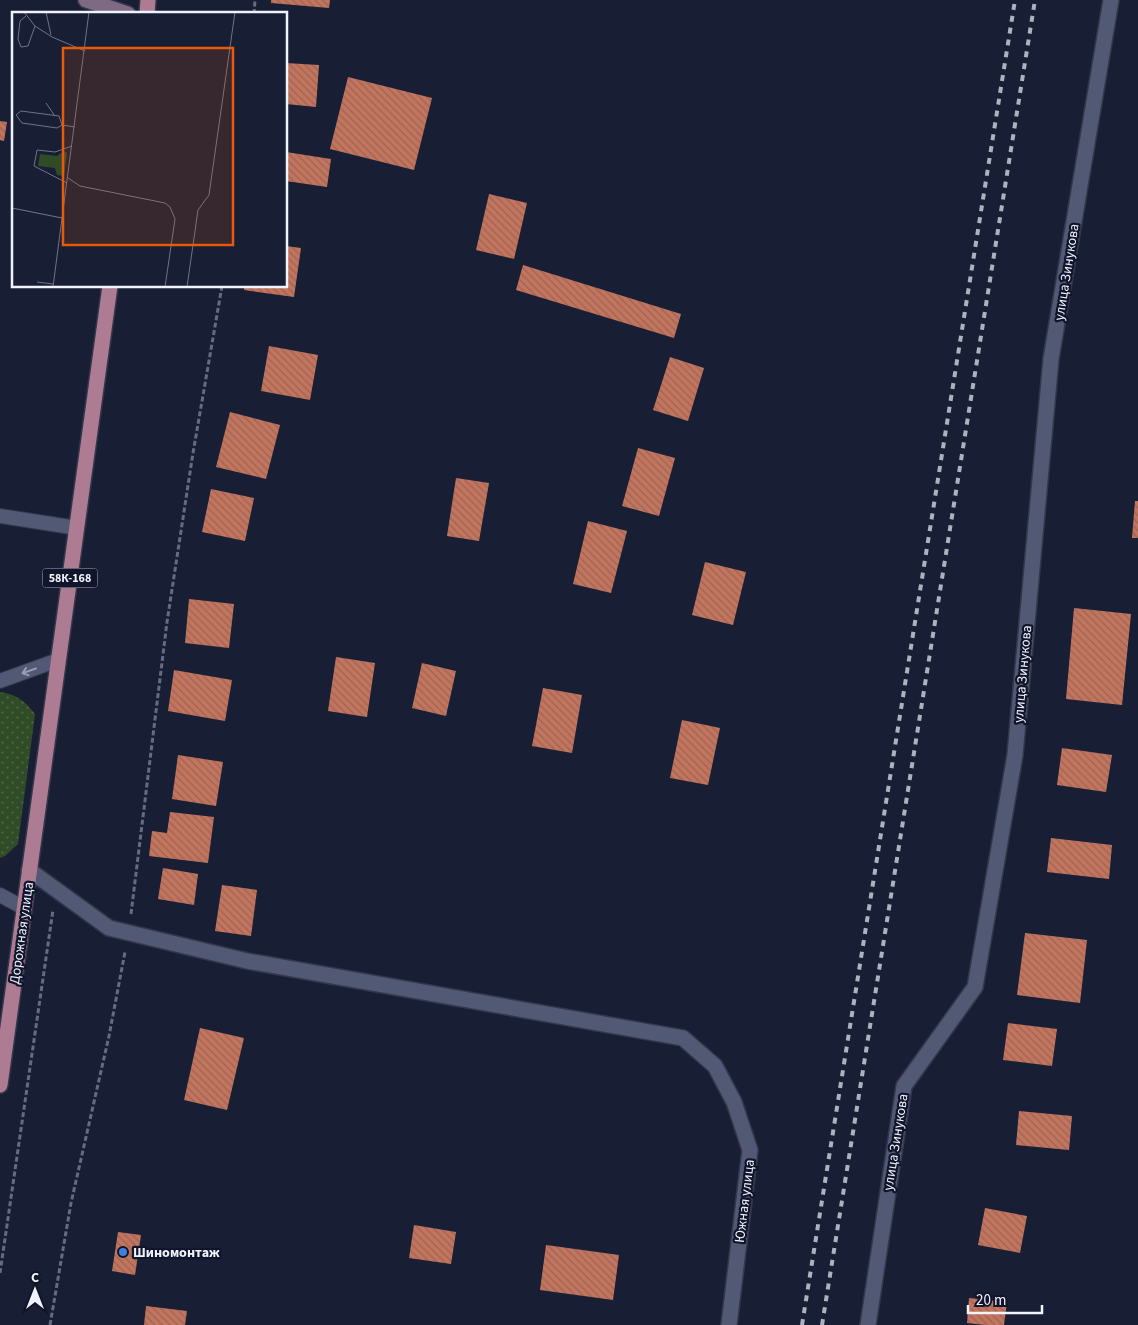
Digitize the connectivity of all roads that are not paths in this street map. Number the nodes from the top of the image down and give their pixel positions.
1 (86, 0) edge
2 (1111, 0) edge
3 (122, 12) edge
4 (110, 288) edge
5 (0, 516) edge
6 (77, 528) junction
7 (58, 660) junction
8 (0, 681) edge
9 (30, 870) junction
10 (0, 895) edge
11 (24, 908) junction
12 (0, 1086) edge
13 (729, 1325) edge
14 (868, 1325) edge

1 - 3 street
2 - 14 street, улица Зинукова
4 - 6 main road, 58К-168
5 - 6 lane
6 - 7 main road, 58К-168
7 -> 8 lane
7 - 9 main road, 58К-168
9 - 11 main road, Дорожная улица / 58К-168
9 - 13 street, Южная улица
10 - 11 lane
11 - 12 main road, Дорожная улица / 58К-168

